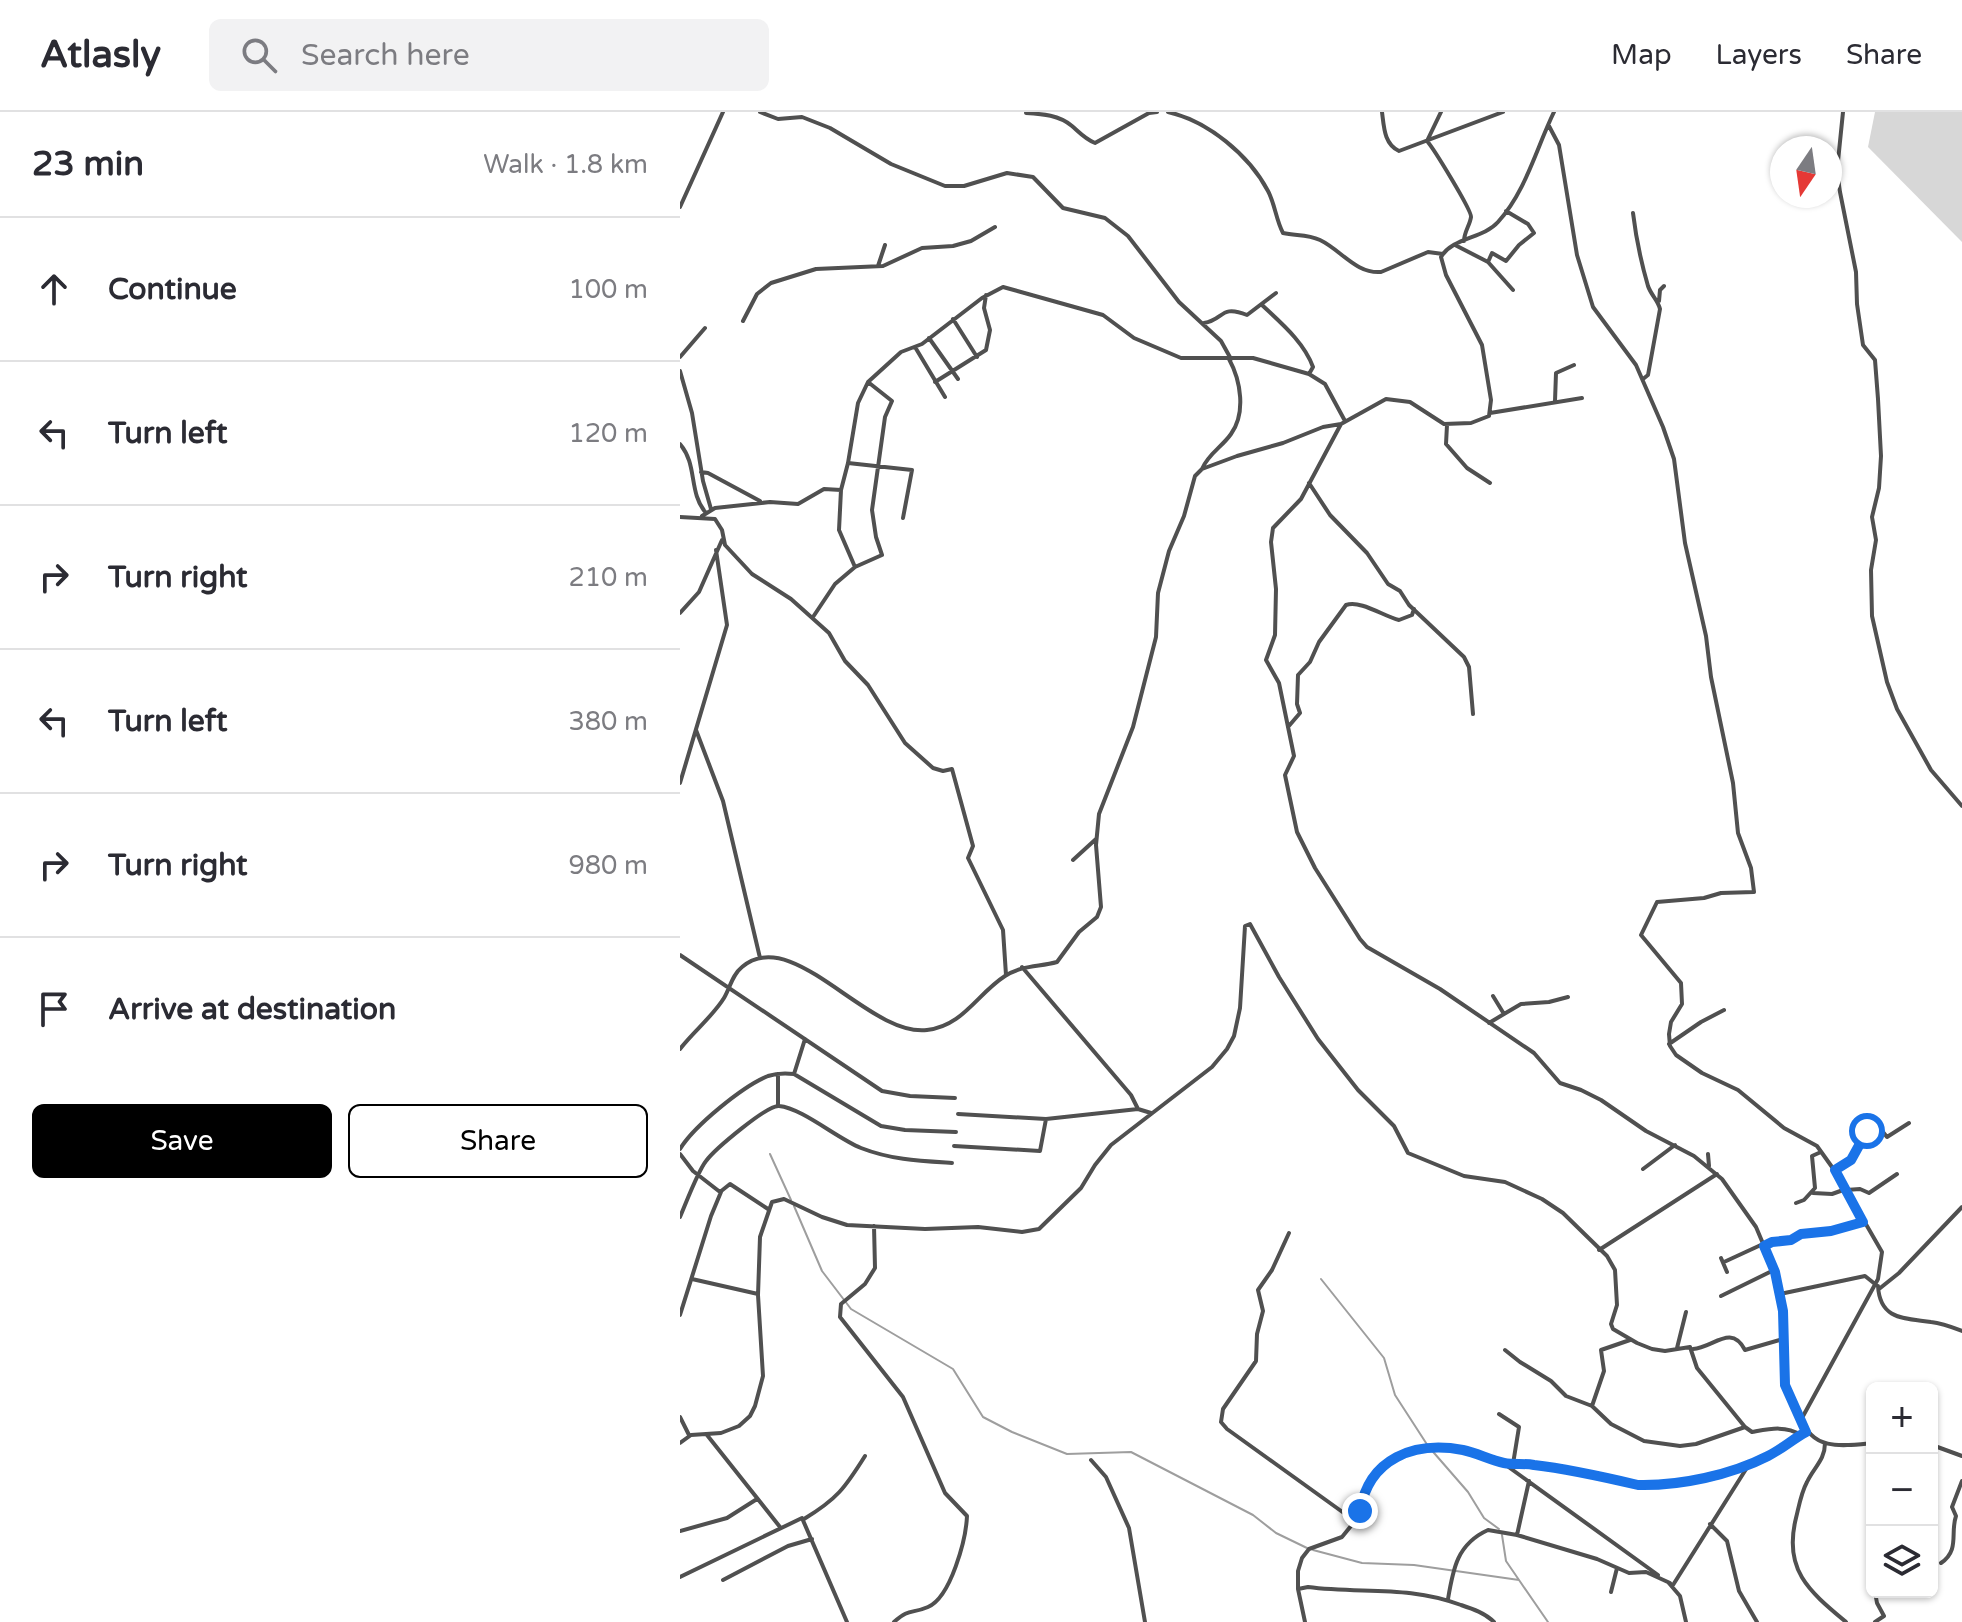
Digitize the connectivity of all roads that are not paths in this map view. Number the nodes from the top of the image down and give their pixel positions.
1 (723, 112) edge
2 (760, 112) edge
3 (1157, 112) edge
4 (1168, 112) edge
5 (1382, 112) edge
6 (1441, 112) edge
7 (1503, 112) edge
8 (1554, 112) edge
9 (1843, 112) edge
10 (1026, 113) edge
11 (1548, 125) junction
12 (1427, 141) junction
13 (680, 207) edge
14 (1506, 211) junction
15 (1633, 213) dead end
16 (995, 227) dead end
17 (1464, 241) junction
18 (885, 245) dead end
19 (1455, 245) junction
20 (1443, 254) junction
21 (1488, 262) junction
22 (878, 266) junction
23 (1664, 286) dead end
24 (1513, 290) dead end
25 (1276, 293) dead end
26 (986, 295) junction
27 (1659, 303) junction
28 (1262, 305) junction
29 (953, 319) junction
30 (743, 321) dead end
31 (1204, 323) junction
32 (705, 328) dead end
33 (929, 338) junction
34 (915, 347) junction
35 (680, 357) edge
36 (977, 357) junction
37 (1230, 359) junction
38 (1574, 365) dead end
39 (680, 371) edge
40 (953, 371) junction
41 (1309, 374) junction
42 (958, 379) dead end
43 (1643, 379) junction
44 (868, 382) junction
45 (935, 382) junction
46 (945, 397) dead end
47 (1582, 398) dead end
48 (1555, 401) junction
49 (1490, 413) junction
50 (1343, 423) junction
51 (1447, 425) junction
52 (680, 444) edge
53 (848, 463) junction
54 (880, 467) junction
55 (1202, 469) junction
56 (701, 472) junction
57 (1309, 483) junction
58 (1490, 483) dead end
59 (841, 490) junction
60 (762, 503) junction
61 (707, 513) junction
62 (680, 517) edge
63 (903, 518) dead end
64 (723, 537) junction
65 (716, 550) junction
66 (855, 567) junction
67 (1414, 609) junction
68 (680, 613) edge
69 (813, 617) junction
70 (1473, 714) dead end
71 (1288, 727) junction
72 (695, 728) junction
73 (680, 783) edge
74 (1962, 806) edge
75 (1096, 839) junction
76 (1073, 860) dead end
77 (680, 955) edge
78 (760, 958) junction
79 (1022, 967) junction
80 (1006, 975) junction
81 (728, 988) junction
82 (1493, 996) dead end
83 (1568, 997) dead end
84 (1724, 1010) dead end
85 (1504, 1014) junction
86 (1489, 1023) junction
87 (805, 1039) junction
88 (1669, 1044) junction
89 (680, 1049) edge
90 (778, 1074) junction
91 (794, 1074) junction
92 (955, 1098) dead end
93 (778, 1106) junction
94 (1138, 1109) junction
95 (1151, 1113) junction
96 (958, 1114) dead end
97 (1046, 1119) junction
98 (1909, 1123) dead end
99 (956, 1132) dead end
100 (1675, 1145) junction
101 (954, 1146) dead end
102 (680, 1152) edge
103 (1823, 1152) junction
104 (1708, 1154) dead end
105 (952, 1163) dead end
106 (1709, 1167) junction
107 (1643, 1169) dead end
108 (1835, 1170) junction
109 (1717, 1174) junction
110 (1897, 1174) dead end
111 (699, 1177) junction
112 (1846, 1189) junction
113 (721, 1192) junction
114 (1813, 1193) junction
115 (1796, 1203) dead end
116 (1962, 1207) edge
117 (768, 1209) junction
118 (680, 1217) edge
119 (1863, 1222) junction
120 (874, 1226) junction
121 (1289, 1233) dead end
122 (1764, 1245) junction
123 (1599, 1250) junction
124 (1774, 1270) junction
125 (1727, 1272) dead end
126 (692, 1279) junction
127 (1877, 1285) junction
128 (758, 1294) junction
129 (1780, 1294) junction
130 (1721, 1296) dead end
131 (1686, 1312) dead end
132 (680, 1315) edge
133 (1962, 1331) edge
134 (1783, 1339) junction
135 (1630, 1340) junction
136 (1677, 1348) junction
137 (1692, 1349) junction
138 (1505, 1350) dead end
139 (1592, 1406) junction
140 (1499, 1414) dead end
141 (680, 1417) edge
142 (1802, 1418) junction
143 (1745, 1427) junction
144 (1803, 1433) junction
145 (689, 1435) junction
146 (707, 1435) junction
147 (680, 1443) edge
148 (1825, 1443) junction
149 (1866, 1443) edge
150 (1938, 1447) edge
151 (865, 1456) dead end
152 (1962, 1456) edge
153 (1091, 1460) dead end
154 (1502, 1463) junction
155 (1513, 1464) junction
156 (1749, 1464) junction
157 (1529, 1481) junction
158 (1962, 1481) edge
159 (757, 1499) junction
160 (804, 1519) junction
161 (1355, 1521) junction
162 (1710, 1524) junction
163 (780, 1528) junction
164 (680, 1531) edge
165 (1517, 1535) junction
166 (812, 1539) junction
167 (1941, 1563) dead end
168 (1617, 1568) junction
169 (680, 1577) edge
170 (723, 1580) dead end
171 (1299, 1582) junction
172 (1671, 1584) junction
173 (1308, 1587) junction
174 (1298, 1589) junction
175 (1611, 1592) dead end
176 (1876, 1598) edge
177 (1448, 1599) junction
178 (845, 1621) edge
179 (894, 1622) edge
180 (1145, 1622) edge
181 (1305, 1622) edge
182 (1494, 1622) edge
183 (1686, 1622) edge
184 (1757, 1622) edge
185 (1846, 1622) edge
186 (1875, 1622) edge

1 - 13 street
2 - 31 street
3 - 10 street
4 - 20 street
5 - 12 street
6 - 12 street
7 - 12 street
8 - 11 street
9 - 74 street
11 - 14 street
11 - 43 street
12 - 17 street
14 - 17 street
14 - 21 street
15 - 27 street
16 - 22 street
17 - 19 street
18 - 22 street
19 - 20 street
19 - 21 street
20 - 49 street
21 - 24 street
22 - 30 street
23 - 27 street
25 - 28 street
26 - 29 street
26 - 36 street
26 - 37 street
27 - 43 street
28 - 31 street
28 - 41 street
29 - 33 street
29 - 36 street
31 - 37 street
32 - 35 street
33 - 34 street
33 - 40 street
34 - 44 street
34 - 45 street
36 - 40 street
37 - 41 street
37 - 55 street
38 - 48 street
39 - 56 street
40 - 42 street
40 - 45 street
41 - 50 street
43 - 88 street
44 - 53 street
44 - 54 street
45 - 46 street
47 - 48 street
48 - 49 street
49 - 51 street
50 - 51 street
50 - 55 street
50 - 57 street
51 - 58 street
52 - 61 street
53 - 54 street
53 - 59 street
54 - 63 street
54 - 66 street
55 - 75 street
56 - 60 street
56 - 61 street
57 - 67 street
57 - 71 street
59 - 60 street
59 - 66 street
60 - 61 street
61 - 62 street
61 - 64 street
64 - 65 street
64 - 69 street
65 - 68 street
65 - 72 street
66 - 69 street
67 - 70 street
67 - 71 street
69 - 80 street
71 - 86 street
72 - 73 street
72 - 78 street
75 - 76 street
75 - 79 street
77 - 81 street
78 - 80 street
78 - 81 street
79 - 80 street
79 - 94 street
81 - 87 street
81 - 89 street
82 - 85 street
83 - 85 street
84 - 88 street
85 - 86 street
86 - 100 street
87 - 91 street
87 - 92 street
88 - 103 street
90 - 91 street
90 - 93 street
90 - 102 street
91 - 99 street
93 - 105 street
93 - 111 street
94 - 95 street
94 - 97 street
95 - 120 street
95 - 123 street
96 - 97 street
97 - 101 street
98 - 108 street
100 - 106 street
100 - 107 street
102 - 111 street
103 - 108 street
103 - 114 street
104 - 106 street
106 - 109 street
108 - 112 street
109 - 122 street
109 - 123 street
110 - 112 street
111 - 113 street
111 - 118 street
112 - 114 street
112 - 119 street
113 - 117 street
113 - 126 street
114 - 115 street
116 - 127 street
117 - 120 street
117 - 128 street
119 - 122 street
119 - 127 street
120 - 179 street
121 - 161 street
122 - 124 street
122 - 125 street
123 - 135 street
124 - 129 street
124 - 130 street
126 - 128 street
126 - 132 street
127 - 129 street
127 - 133 street
127 - 142 street
128 - 146 street
129 - 134 street
131 - 136 street
134 - 137 street
134 - 142 street
135 - 136 street
135 - 139 street
136 - 137 street
137 - 143 street
138 - 139 street
139 - 143 street
140 - 155 street
141 - 145 street
142 - 144 street
143 - 144 street
144 - 148 street
144 - 156 street
145 - 146 street
145 - 147 street
146 - 159 street
148 - 149 street
148 - 185 street
150 - 152 street
151 - 160 street
153 - 180 street
154 - 155 street
154 - 157 street
154 - 161 street
155 - 156 street
156 - 162 street
157 - 165 street
157 - 172 street
158 - 167 street
159 - 163 street
159 - 164 street
160 - 163 street
160 - 166 street
161 - 171 street
162 - 172 street
162 - 184 street
163 - 169 street
165 - 168 street
165 - 177 street
166 - 170 street
166 - 178 street
168 - 172 street
168 - 175 street
171 - 173 street
171 - 174 street
172 - 183 street
173 - 174 street
173 - 177 street
174 - 181 street
176 - 186 street
177 - 182 street

